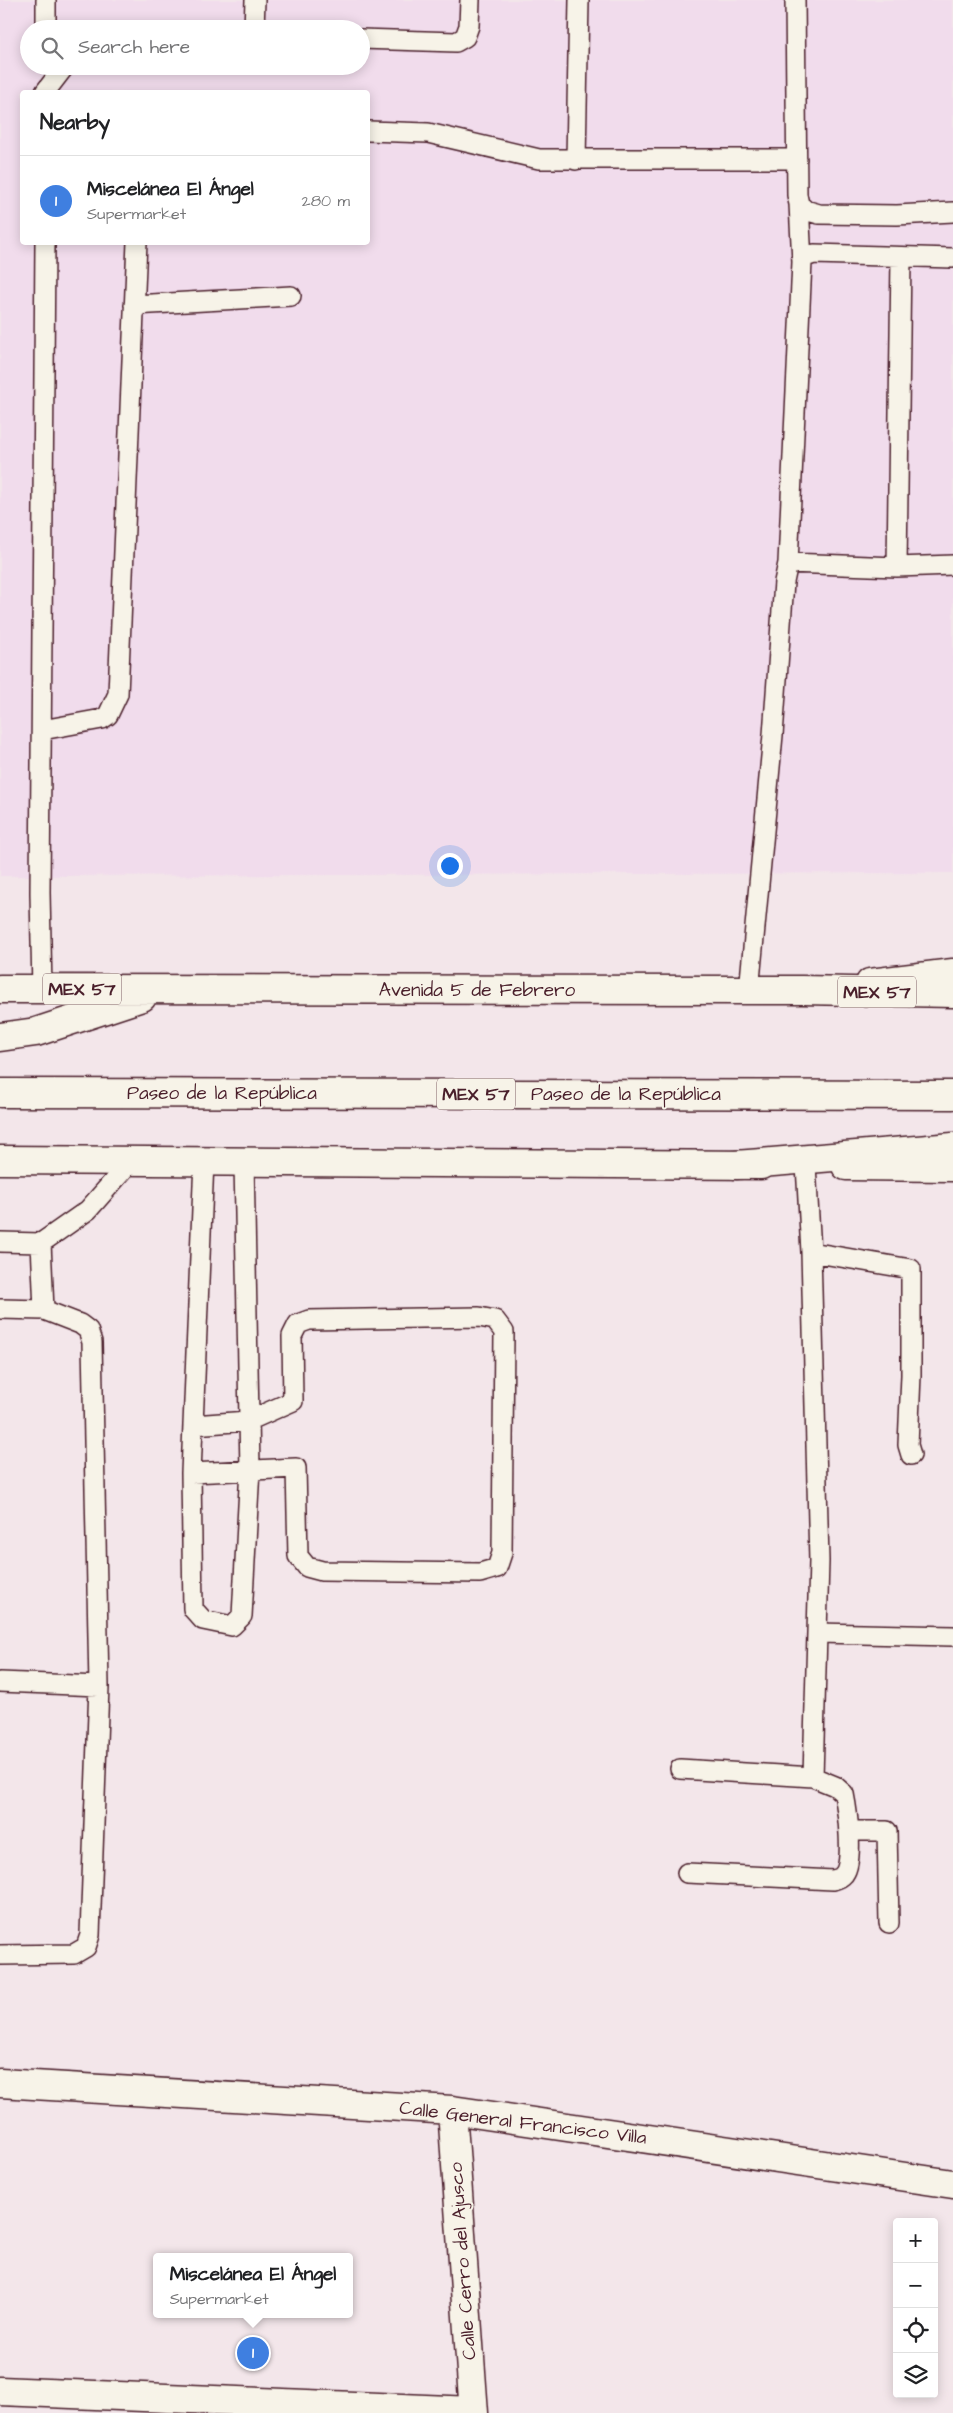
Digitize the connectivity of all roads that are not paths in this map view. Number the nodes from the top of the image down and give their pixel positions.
1 (46, 0) edge
2 (255, 0) edge
3 (470, 0) edge
4 (580, 0) edge
5 (795, 0) edge
6 (46, 20) edge
7 (254, 20) edge
8 (370, 39) edge
9 (46, 75) edge
10 (58, 75) edge
11 (45, 90) edge
12 (47, 90) edge
13 (370, 131) edge
14 (797, 159) junction
15 (576, 160) junction
16 (800, 204) junction
17 (953, 212) edge
18 (45, 245) edge
19 (137, 245) edge
20 (901, 257) junction
21 (953, 258) edge
22 (802, 262) junction
23 (291, 296) dead end
24 (134, 305) junction
25 (788, 563) junction
26 (953, 565) edge
27 (897, 567) junction
28 (42, 730) junction
29 (953, 973) edge
30 (0, 989) edge
31 (164, 989) junction
32 (42, 990) junction
33 (802, 990) junction
34 (749, 991) junction
35 (953, 993) edge
36 (0, 1037) edge
37 (0, 1093) edge
38 (953, 1095) edge
39 (953, 1147) edge
40 (0, 1160) edge
41 (132, 1160) junction
42 (204, 1161) junction
43 (244, 1162) junction
44 (736, 1165) junction
45 (806, 1166) junction
46 (953, 1167) edge
47 (0, 1242) edge
48 (41, 1244) junction
49 (811, 1252) junction
50 (0, 1309) edge
51 (44, 1310) junction
52 (248, 1421) junction
53 (193, 1425) junction
54 (911, 1455) dead end
55 (250, 1469) junction
56 (191, 1473) junction
57 (817, 1633) junction
58 (953, 1636) edge
59 (0, 1682) edge
60 (99, 1686) junction
61 (680, 1769) dead end
62 (812, 1777) junction
63 (850, 1831) junction
64 (686, 1873) dead end
65 (889, 1923) dead end
66 (0, 1955) edge
67 (0, 2083) edge
68 (452, 2110) junction
69 (953, 2184) edge
70 (0, 2391) edge
71 (474, 2412) edge

1 - 6 lane
2 - 7 lane
3 - 8 lane
4 - 15 lane
5 - 14 lane
9 - 11 lane
10 - 12 lane
13 - 15 lane
14 - 15 lane
14 - 16 lane
16 - 17 lane
16 - 22 lane
18 - 28 lane
19 - 24 lane
20 - 21 lane
20 - 22 lane
20 - 27 lane
22 - 25 lane
23 - 24 lane
24 - 28 lane
25 - 27 lane
25 - 34 lane
26 - 27 lane
28 - 32 lane
29 - 33 main road, Avenida 5 de Febrero
30 - 32 main road, Avenida 5 de Febrero / MEX 57
31 - 32 main road, Avenida 5 de Febrero / MEX 57
31 - 34 main road, Avenida 5 de Febrero / MEX 57
31 - 36 main road
33 - 34 main road, Avenida 5 de Febrero / MEX 57
33 - 35 main road, MEX 57
37 - 38 main road, Paseo de la República / MEX 57
39 - 44 main road
40 - 41 main road
41 - 42 main road
41 - 48 lane
42 - 43 main road
42 - 53 lane
43 - 44 main road
43 - 52 lane
44 - 45 main road
45 - 46 main road
45 - 49 lane
47 - 48 lane
48 - 51 lane
49 - 54 lane
49 - 57 lane
50 - 51 lane
51 - 60 lane
52 - 53 lane
52 - 55 lane
52 - 55 lane
53 - 56 lane
55 - 56 lane
55 - 56 lane
57 - 58 lane
57 - 62 lane
59 - 60 lane
60 - 66 lane
61 - 62 lane
62 - 63 lane
63 - 64 lane
63 - 65 lane
67 - 68 main road, Calle General Francisco Villa
68 - 69 main road, Calle General Francisco Villa
68 - 71 main road, Calle Cerro del Ajusco
70 - 71 main road

